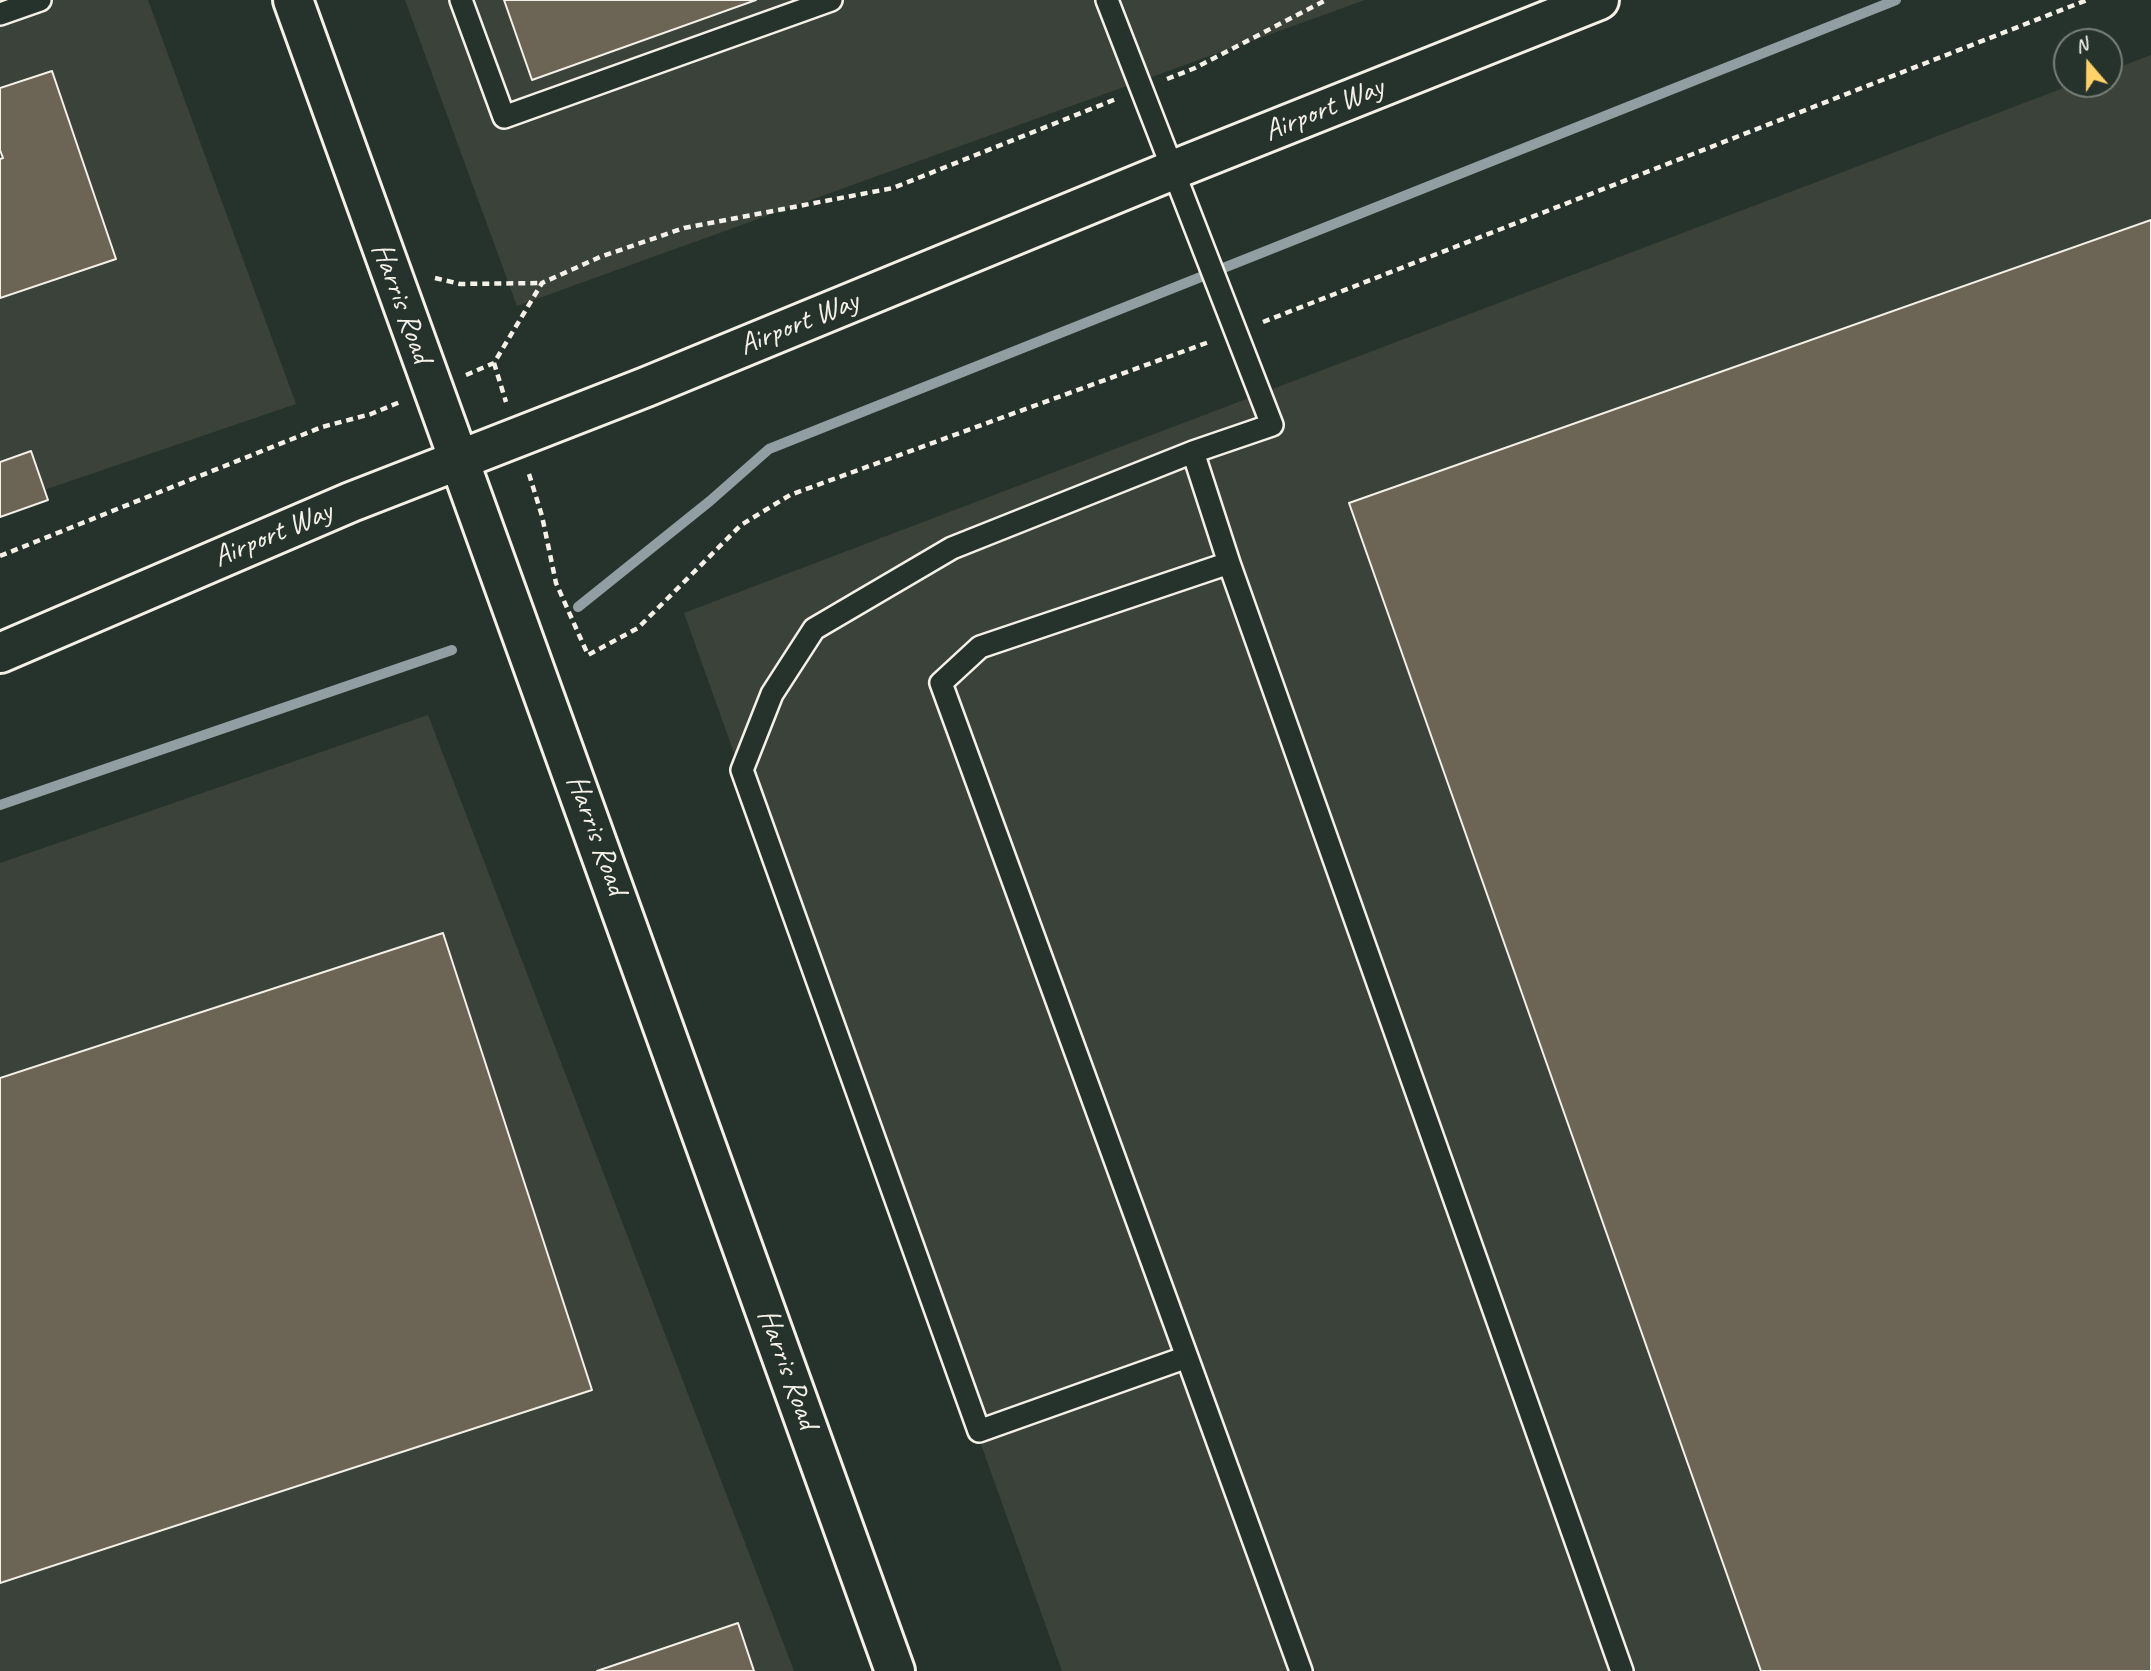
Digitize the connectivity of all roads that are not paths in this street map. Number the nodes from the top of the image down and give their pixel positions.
1 (40, 0) edge
2 (293, 0) edge
3 (461, 0) edge
4 (831, 0) edge
5 (1107, 0) edge
6 (1599, 0) edge
7 (0, 14) edge
8 (1173, 170) junction
9 (1193, 452) junction
10 (459, 460) junction
11 (1229, 563) junction
12 (0, 653) edge
13 (1187, 1357) junction
14 (895, 1671) edge
15 (1301, 1671) edge
16 (1622, 1671) edge

1 - 7 lane
2 - 10 street, Harris Road
3 - 4 lane
5 - 8 lane
6 - 8 street, Airport Way
8 - 9 lane
8 - 10 street, Airport Way
9 - 11 lane
9 - 13 lane
10 - 12 street, Airport Way
10 - 14 street, Harris Road
11 - 13 lane
11 - 16 lane
13 - 15 lane

